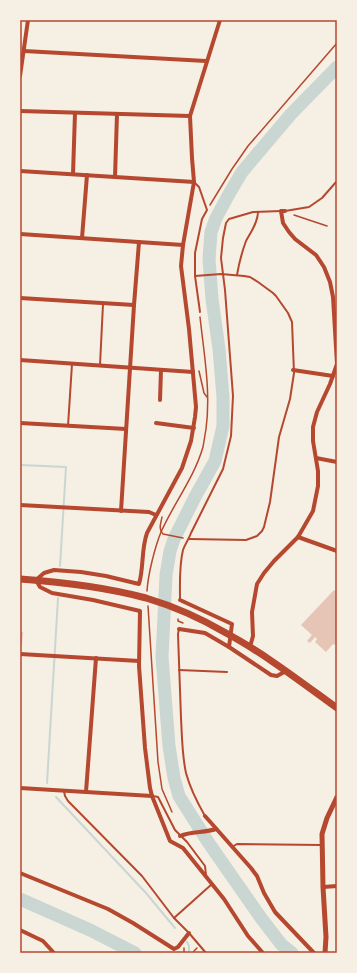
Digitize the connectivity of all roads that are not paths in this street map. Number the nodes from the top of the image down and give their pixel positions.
1 (28, 20) edge
2 (220, 20) edge
3 (24, 51) junction
4 (206, 61) junction
5 (20, 76) edge
6 (20, 111) edge
7 (75, 113) junction
8 (117, 114) junction
9 (190, 116) junction
10 (20, 171) edge
11 (73, 174) junction
12 (87, 175) junction
13 (115, 177) junction
14 (337, 181) edge
15 (194, 182) junction
16 (283, 211) junction
17 (258, 212) junction
18 (20, 234) edge
19 (82, 238) junction
20 (139, 242) junction
21 (183, 245) junction
22 (222, 274) junction
23 (237, 275) junction
24 (195, 276) junction
25 (20, 298) edge
26 (103, 303) junction
27 (134, 305) junction
28 (200, 312) dead end
29 (20, 360) edge
30 (72, 364) junction
31 (100, 365) junction
32 (130, 367) junction
33 (162, 370) junction
34 (293, 370) junction
35 (193, 372) junction
36 (333, 376) junction
37 (160, 400) dead end
38 (20, 423) edge
39 (156, 423) dead end
40 (68, 426) junction
41 (194, 428) junction
42 (126, 429) junction
43 (316, 458) junction
44 (337, 462) edge
45 (20, 505) edge
46 (120, 510) junction
47 (156, 515) junction
48 (298, 537) junction
49 (189, 539) junction
50 (337, 551) edge
51 (20, 579) edge
52 (36, 580) junction
53 (180, 600) joint
54 (179, 629) joint
55 (229, 647) junction
56 (250, 647) junction
57 (20, 654) edge
58 (96, 658) junction
59 (139, 660) junction
60 (179, 670) junction
61 (286, 671) junction
62 (227, 672) dead end
63 (337, 708) edge
64 (20, 788) edge
65 (64, 790) junction
66 (86, 792) junction
67 (152, 796) junction
68 (337, 797) edge
69 (205, 816) joint
70 (214, 829) junction
71 (180, 836) junction
72 (322, 845) junction
73 (232, 847) junction
74 (20, 873) edge
75 (206, 876) junction
76 (212, 884) junction
77 (337, 886) edge
78 (323, 887) junction
79 (174, 918) junction
80 (20, 930) edge
81 (189, 933) junction
82 (54, 953) edge
83 (206, 953) edge
84 (263, 953) edge
85 (314, 953) edge
86 (325, 953) edge

1 - 3 street
2 - 4 street
3 - 4 street
3 - 5 street
4 - 9 street
6 - 7 street
7 - 8 street
7 - 11 street
8 - 9 street
8 - 13 street
9 - 15 street
10 - 11 street
11 - 12 street
12 - 13 street
12 - 19 street
13 - 15 street
14 - 16 lane
15 - 21 street
15 - 24 lane
16 - 17 lane
16 - 36 street
17 - 22 lane
17 - 23 lane
18 - 19 street
19 - 20 street
20 - 21 street
20 - 27 street
21 - 35 street
22 - 23 lane
22 - 24 lane
22 - 49 lane
23 - 34 lane
24 - 28 lane
25 - 26 street
26 - 27 street
26 - 31 lane
27 - 32 street
29 - 30 street
30 - 31 street
30 - 40 lane
31 - 32 street
32 - 33 street
32 - 42 street
33 - 35 street
33 - 37 street
34 - 36 street
34 - 49 lane
35 - 41 street
36 - 43 street
38 - 40 street
39 - 41 street
40 - 42 street
41 - 47 street
42 - 46 street
43 - 44 street
43 - 48 street
45 - 46 street
46 - 47 street
47 - 52 street
48 - 50 street
48 - 56 street
49 - 53 lane
51 - 52 main road
52 - 56 main road
52 - 59 street
53 - 55 street
54 - 55 street
54 - 60 lane
55 - 61 street
56 - 61 main road
57 - 58 street
58 - 59 street
58 - 66 street
59 - 67 street
60 - 62 lane
60 - 69 lane
61 - 63 main road
64 - 65 street
65 - 66 street
65 - 79 lane
66 - 67 street
67 - 71 lane
67 - 75 street
68 - 72 street
69 - 70 street
70 - 71 street
70 - 73 street
71 - 75 lane
72 - 73 lane
72 - 78 street
73 - 85 street
74 - 81 street
75 - 76 street
76 - 79 lane
76 - 84 street
77 - 78 street
78 - 86 street
79 - 81 lane
80 - 82 street
81 - 83 lane

